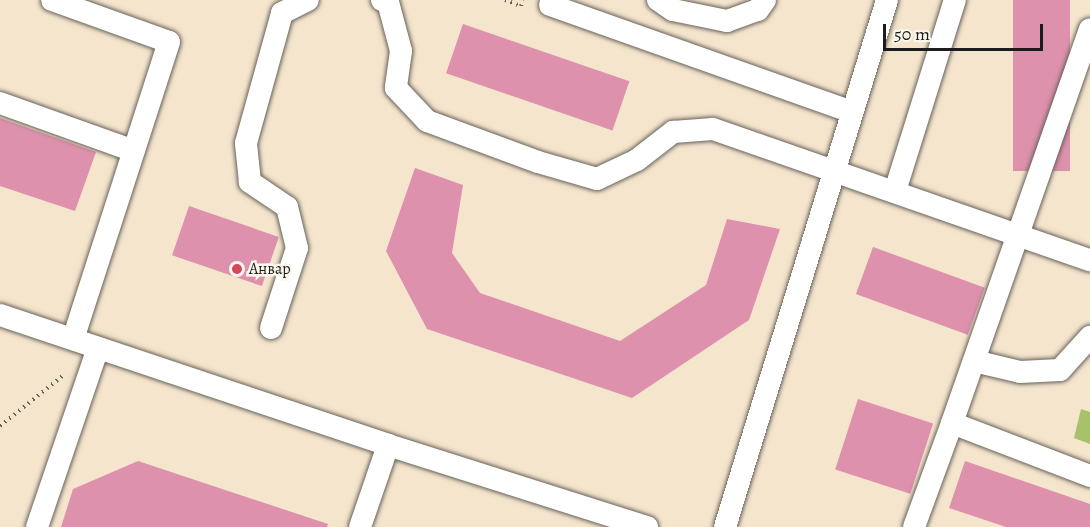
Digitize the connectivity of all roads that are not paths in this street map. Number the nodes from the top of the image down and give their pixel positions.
1 (52, 0) edge
2 (308, 0) edge
3 (381, 0) edge
4 (658, 0) edge
5 (765, 0) edge
6 (887, 0) edge
7 (955, 0) edge
8 (550, 5) dead end
9 (1088, 41) edge
10 (0, 103) edge
11 (852, 112) junction
12 (134, 151) junction
13 (836, 174) junction
14 (895, 191) junction
15 (1018, 234) junction
16 (1090, 260) edge
17 (0, 315) edge
18 (271, 328) dead end
19 (1090, 337) edge
20 (73, 339) junction
21 (98, 348) junction
22 (974, 361) junction
23 (952, 423) junction
24 (388, 445) junction
25 (1090, 476) edge
26 (37, 527) edge
27 (360, 527) edge
28 (647, 527) edge
29 (725, 527) edge
30 (914, 527) edge

1 - 12 street
2 - 18 street
3 - 13 street
4 - 5 street
6 - 11 street
7 - 14 street
8 - 11 street
9 - 15 street
10 - 12 street
11 - 13 street
12 - 20 street
13 - 14 street
13 - 29 street
14 - 15 street
15 - 16 street
15 - 22 street
17 - 20 street
19 - 22 street
20 - 21 street
21 - 24 street
21 - 26 street
22 - 23 street
23 - 25 street
23 - 30 street
24 - 27 street
24 - 28 street

